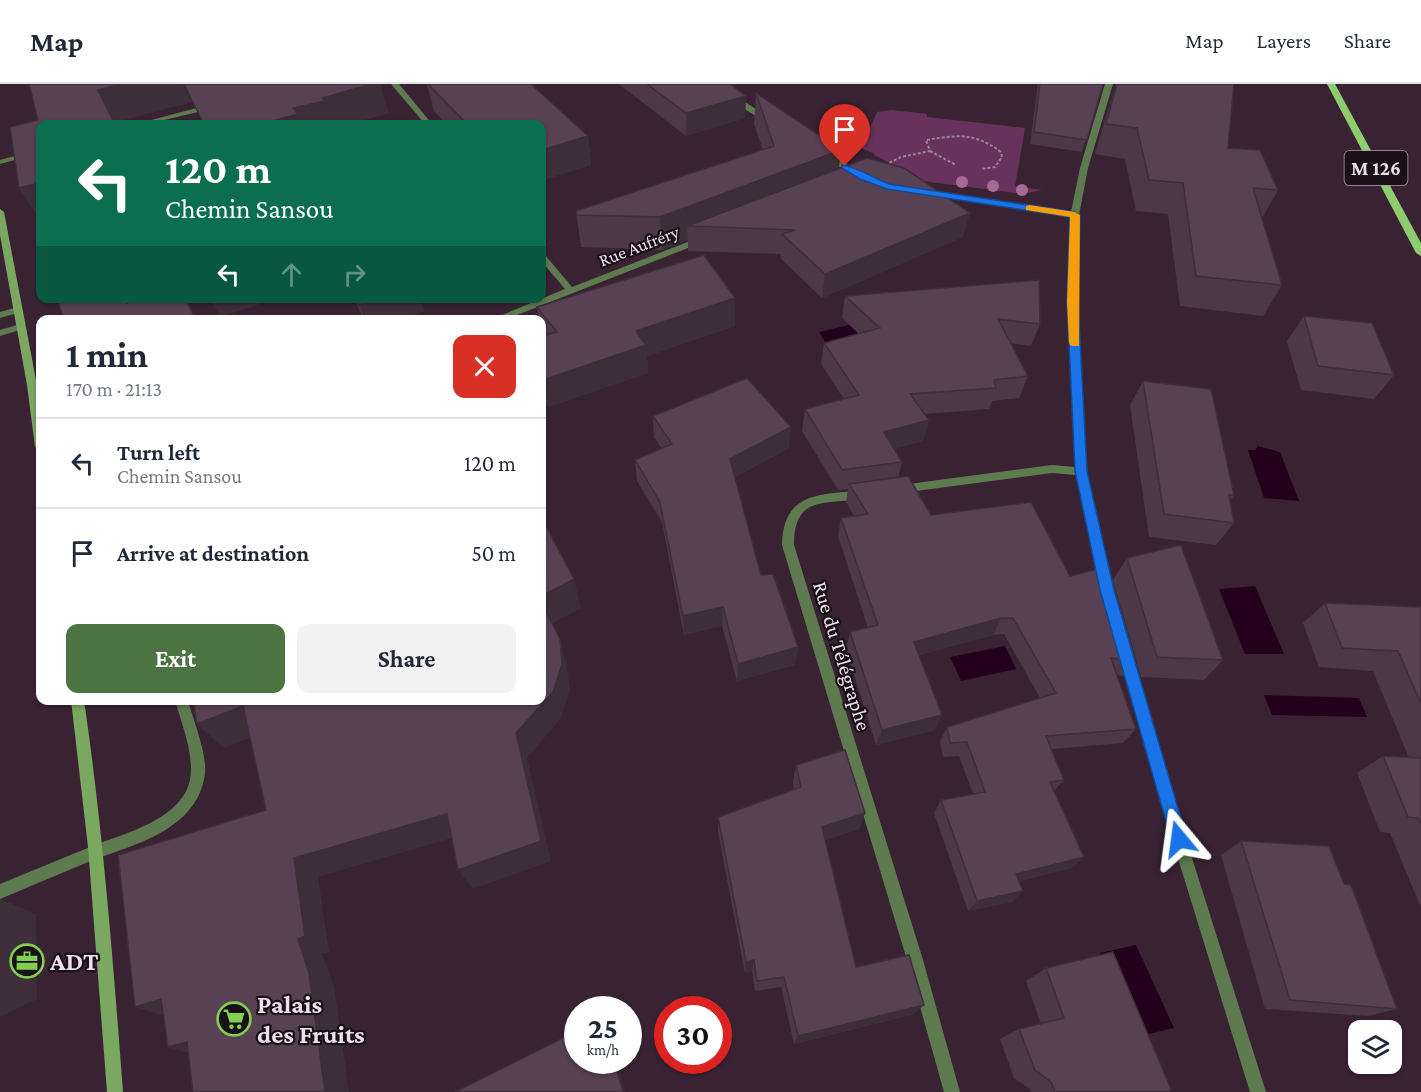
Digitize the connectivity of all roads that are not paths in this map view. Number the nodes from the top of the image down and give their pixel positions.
1 (395, 84) edge
2 (718, 84) edge
3 (1109, 84) edge
4 (1331, 84) edge
5 (217, 104) edge
6 (155, 120) edge
7 (426, 120) edge
8 (775, 124) edge
9 (814, 148) edge
10 (36, 152) edge
11 (0, 162) edge
12 (853, 182) edge
13 (922, 192) edge
14 (0, 212) edge
15 (1075, 215) junction
16 (711, 236) edge
17 (1421, 253) edge
18 (546, 262) edge
19 (570, 290) junction
20 (546, 299) edge
21 (537, 303) edge
22 (18, 310) junction
23 (0, 315) edge
24 (507, 315) edge
25 (20, 327) junction
26 (0, 333) edge
27 (36, 412) edge
28 (1081, 471) junction
29 (1110, 601) edge
30 (1120, 635) edge
31 (78, 705) edge
32 (182, 705) edge
33 (95, 852) junction
34 (0, 892) edge
35 (115, 1092) edge
36 (952, 1092) edge
37 (1258, 1092) edge

1 - 7 street
2 - 8 street
3 - 15 street
4 - 17 main road, M 126
5 - 6 street
9 - 12 street
10 - 11 street
13 - 15 street
14 - 22 main road
15 - 28 street
16 - 19 street, Rue Aufréry
18 - 19 street
19 - 20 street, Rue Aufréry
21 - 24 street, Rue Aufréry
22 - 23 street
22 - 25 main road
25 - 26 street
25 - 27 main road
28 - 29 street
28 - 36 street, Rue du Télégraphe
30 - 37 street
31 - 33 main road
32 - 33 street
33 - 34 street
33 - 35 main road

